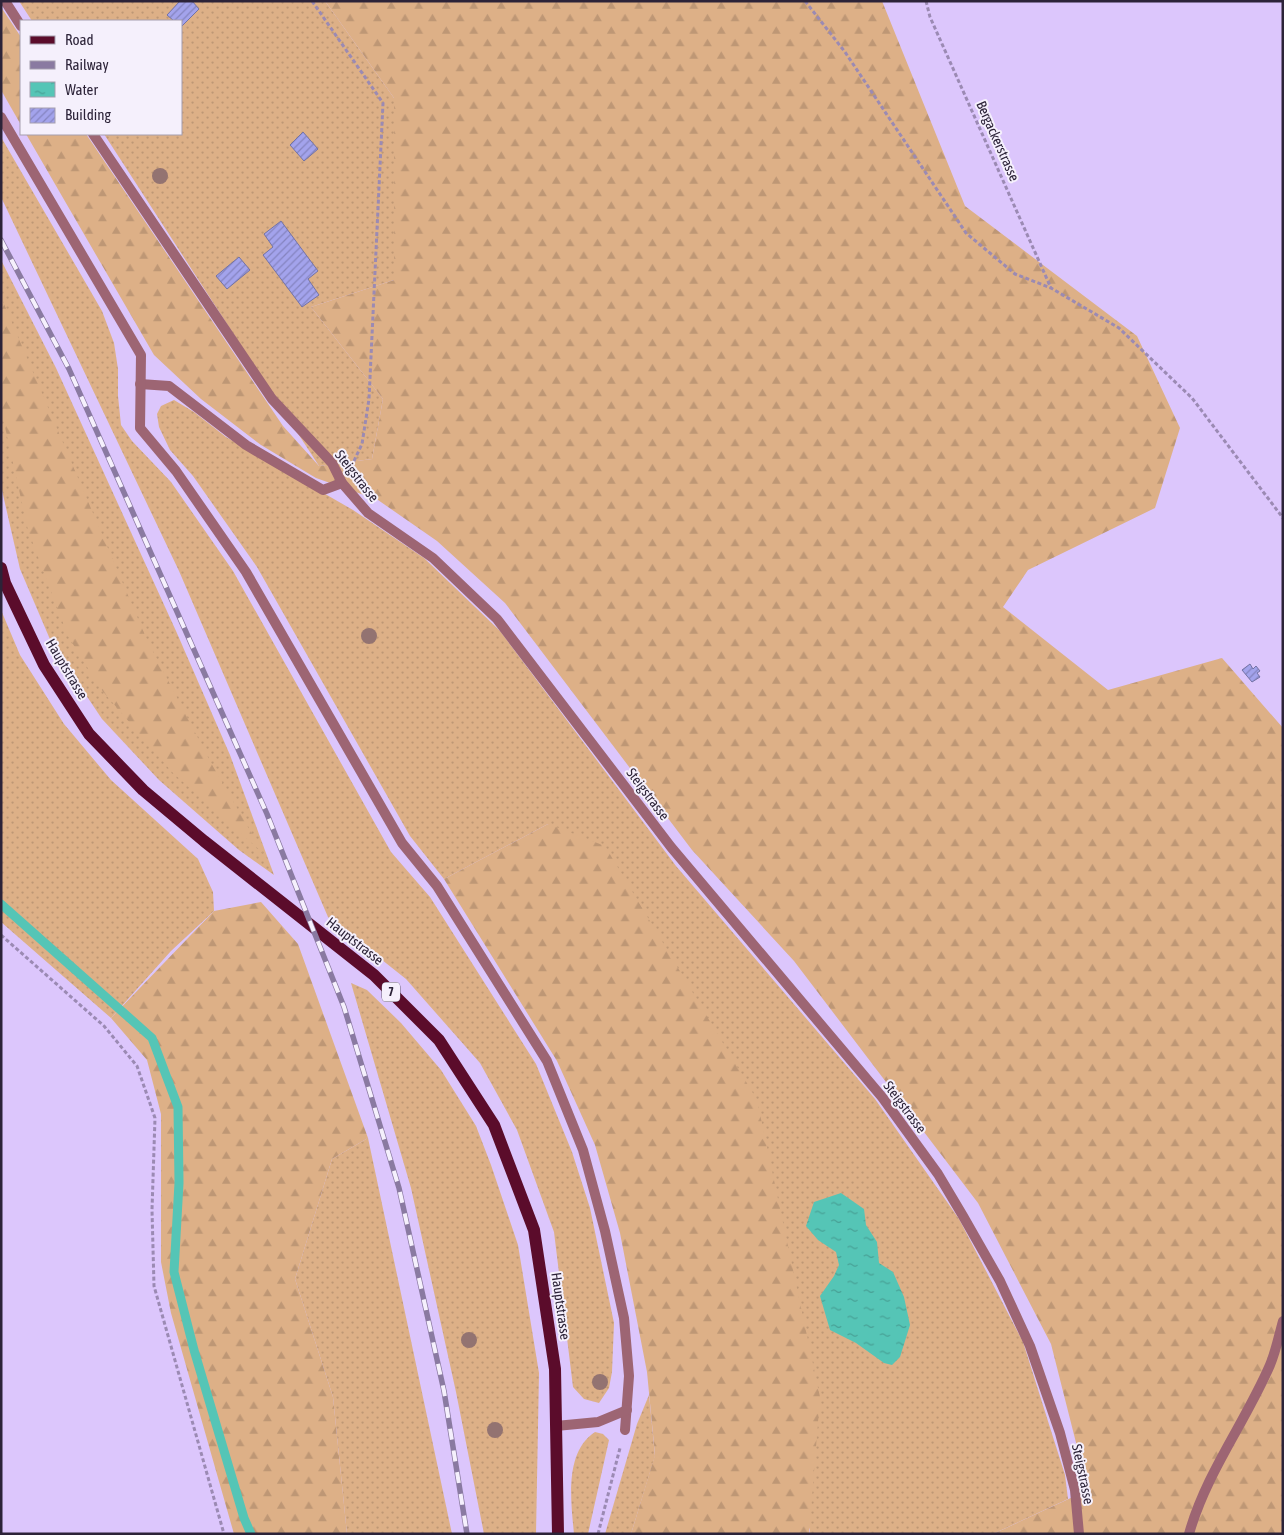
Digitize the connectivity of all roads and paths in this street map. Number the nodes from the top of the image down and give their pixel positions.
1 (5, 1) edge
2 (312, 1) edge
3 (805, 1) edge
4 (926, 1) edge
5 (20, 24) edge
6 (1, 117) edge
7 (94, 135) edge
8 (1051, 288) junction
9 (140, 384) junction
10 (342, 484) junction
11 (1283, 518) edge
12 (1, 568) edge
13 (1, 935) edge
14 (1283, 1321) edge
15 (627, 1410) junction
16 (556, 1426) junction
17 (625, 1430) joint
18 (224, 1534) edge
19 (558, 1534) edge
20 (598, 1534) edge
21 (1079, 1534) edge
22 (1189, 1534) edge

1 - 5 street
2 - 10 path
3 - 8 path
4 - 8 path, Bergackerstrasse
6 - 9 street
7 - 10 street, Steigstrasse
8 - 11 path
9 - 10 street
9 - 15 street
10 - 21 street, Steigstrasse
12 - 16 main road, Hauptstrasse / 7
13 - 18 path
14 - 22 street
15 - 16 street
15 - 17 street
16 - 19 main road, Hauptstrasse / 7
17 - 20 path

